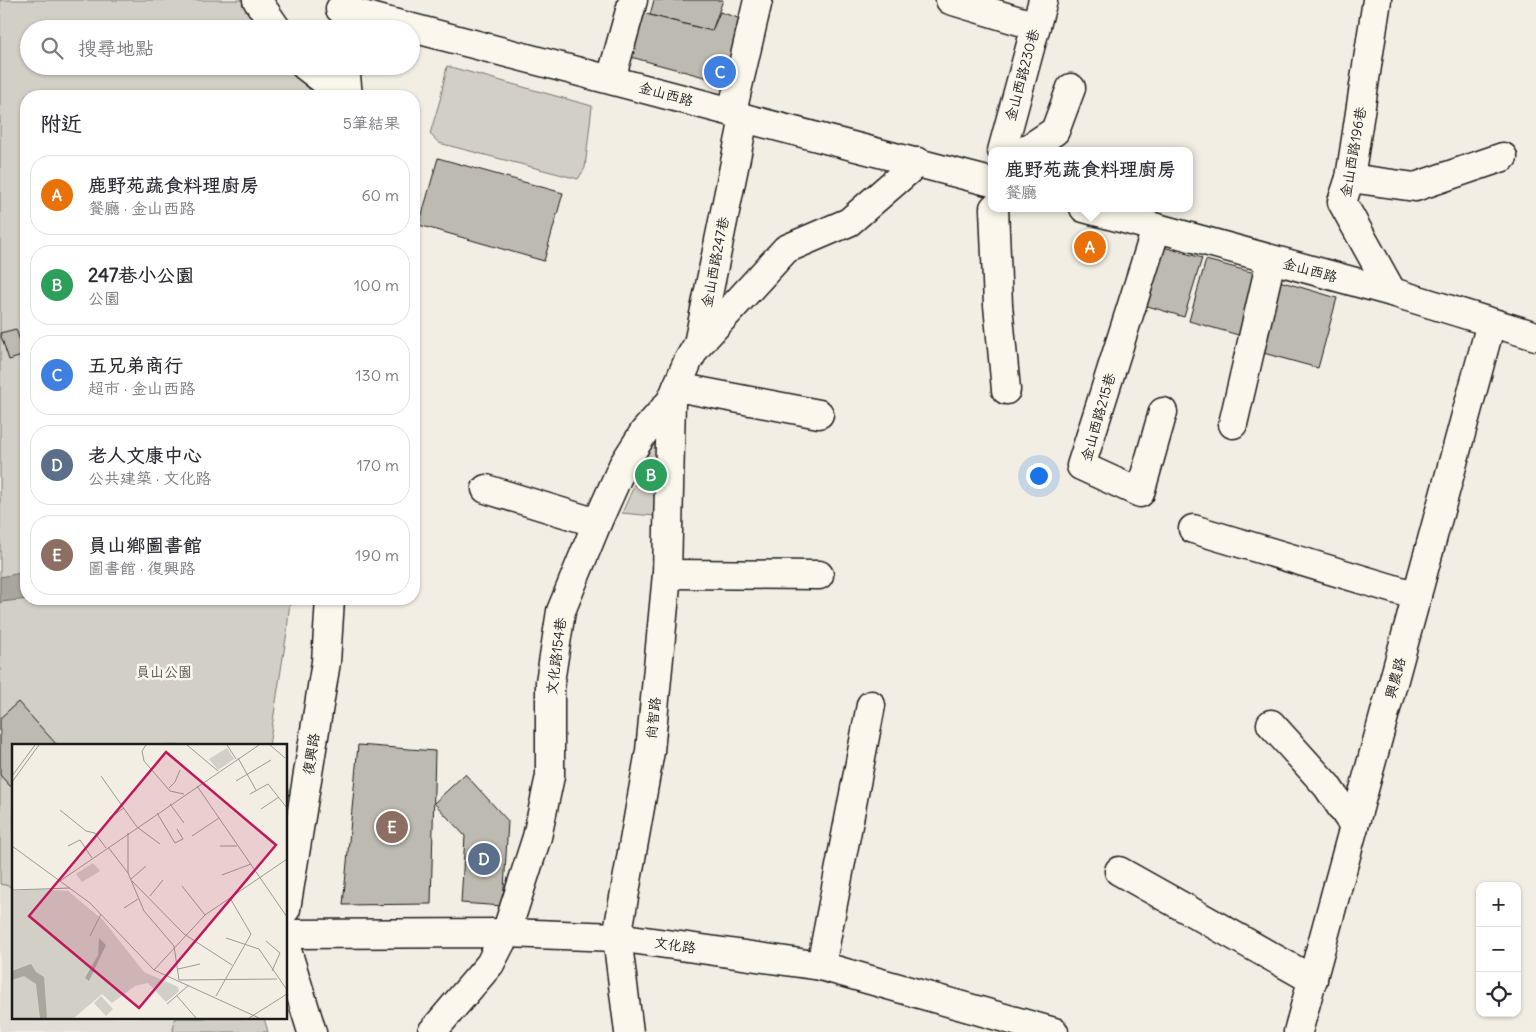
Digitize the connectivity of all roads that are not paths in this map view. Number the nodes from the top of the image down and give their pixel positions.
1 (256, 0) edge
2 (633, 0) edge
3 (758, 0) edge
4 (950, 0) edge
5 (1042, 0) edge
6 (1377, 0) edge
7 (340, 13) edge
8 (270, 20) edge
9 (370, 20) edge
10 (1036, 26) junction
11 (420, 32) edge
12 (317, 75) edge
13 (345, 75) edge
14 (611, 79) junction
15 (1071, 88) dead end
16 (338, 90) edge
17 (346, 90) edge
18 (738, 115) junction
19 (1003, 147) edge
20 (1032, 147) edge
21 (1503, 157) dead end
22 (918, 162) junction
23 (1350, 178) junction
24 (988, 181) edge
25 (994, 212) edge
26 (1098, 212) edge
27 (1156, 229) junction
28 (1271, 260) junction
29 (1392, 292) junction
30 (1491, 323) junction
31 (1536, 336) edge
32 (698, 344) junction
33 (1006, 390) dead end
34 (674, 394) junction
35 (1163, 412) dead end
36 (819, 414) dead end
37 (1233, 424) dead end
38 (486, 489) dead end
39 (597, 523) junction
40 (1193, 529) dead end
41 (667, 574) junction
42 (819, 575) dead end
43 (1417, 596) junction
44 (330, 605) edge
45 (870, 705) dead end
46 (1270, 724) dead end
47 (1354, 826) junction
48 (1119, 871) dead end
49 (288, 897) edge
50 (506, 933) junction
51 (288, 934) edge
52 (617, 936) junction
53 (288, 954) edge
54 (821, 966) junction
55 (1313, 980) junction
56 (1039, 1030) edge
57 (312, 1032) edge
58 (432, 1032) edge
59 (629, 1032) edge
60 (1298, 1032) edge

1 - 8 street
2 - 14 street
3 - 18 street, 金山西路247巷
4 - 10 street
5 - 10 street, 金山西路230巷
6 - 23 street, 金山西路196巷
7 - 9 street, 金山西路
10 - 19 street, 金山西路230巷
11 - 14 street, 金山西路
12 - 16 street
13 - 17 street
14 - 18 street, 金山西路
15 - 20 street
18 - 22 street, 金山西路
18 - 32 street, 金山西路247巷
21 - 23 street
22 - 24 street, 金山西路
22 - 32 street
23 - 29 street, 金山西路196巷
25 - 33 street
26 - 27 street, 金山西路
27 - 28 street, 金山西路
27 - 35 street, 金山西路215巷
28 - 29 street, 金山西路
28 - 37 street
29 - 30 street, 金山西路
30 - 31 street, 金山西路
30 - 43 street, 興農路
32 - 34 street, 金山西路247巷
34 - 36 street
34 - 39 street, 文化路154巷
34 - 41 street, 尚智路
38 - 39 street
39 - 50 street, 文化路154巷
40 - 43 street
41 - 42 street
41 - 52 street, 尚智路
43 - 47 street, 興農路
44 - 49 street, 復興路
45 - 54 street
46 - 47 street
47 - 55 street, 興農路
48 - 55 street
50 - 51 street, 文化路
50 - 52 street, 文化路
50 - 58 street, 文化路154巷
52 - 54 street, 文化路
52 - 59 street, 尚智路
53 - 57 street
54 - 56 street, 文化路
55 - 60 street, 興農路

